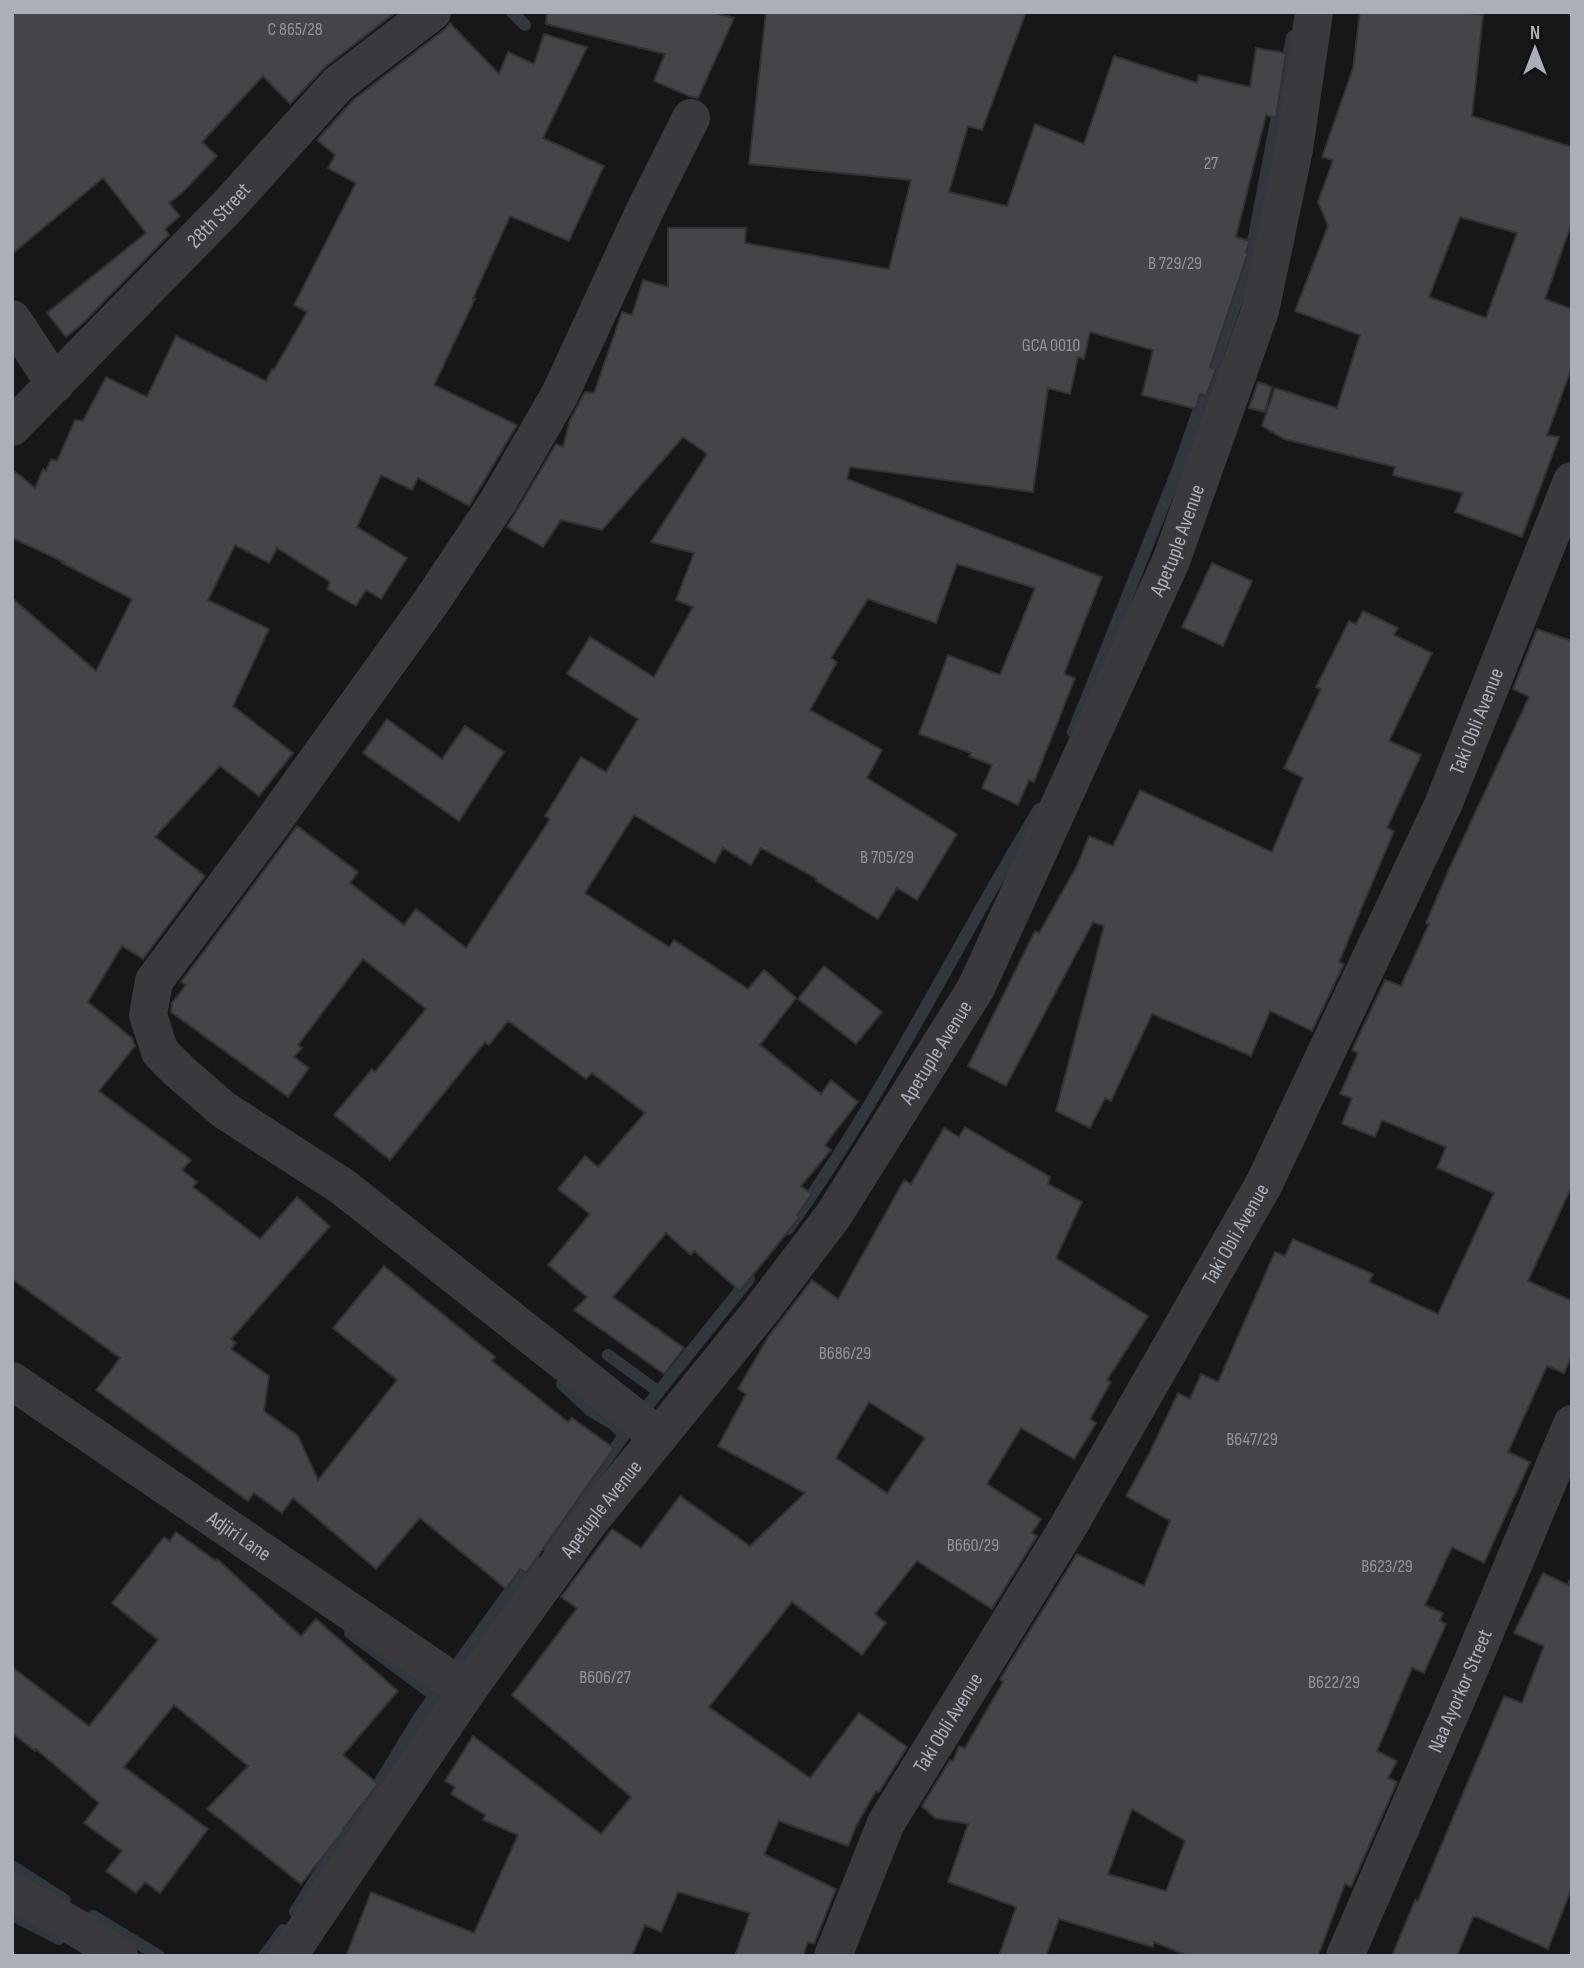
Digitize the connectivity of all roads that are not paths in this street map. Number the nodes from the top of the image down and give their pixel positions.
1 (432, 12) edge
2 (1314, 12) edge
3 (691, 118) dead end
4 (12, 319) edge
5 (55, 384) junction
6 (12, 427) edge
7 (1572, 481) edge
8 (12, 1381) edge
9 (1572, 1424) edge
10 (658, 1436) junction
11 (467, 1690) junction
12 (12, 1891) edge
13 (119, 1956) edge
14 (288, 1956) edge
15 (832, 1956) edge
16 (1345, 1956) edge

1 - 5 street, 28th Street
2 - 10 street, Apetuple Avenue
3 - 10 street
4 - 5 street
5 - 6 street, 28th Street
7 - 15 street, Taki Obli Avenue
8 - 11 street, Adjiri Lane
9 - 16 street, Naa Ayorkor Street
10 - 11 street, Apetuple Avenue
11 - 14 street, Apetuple Avenue
12 - 13 street

